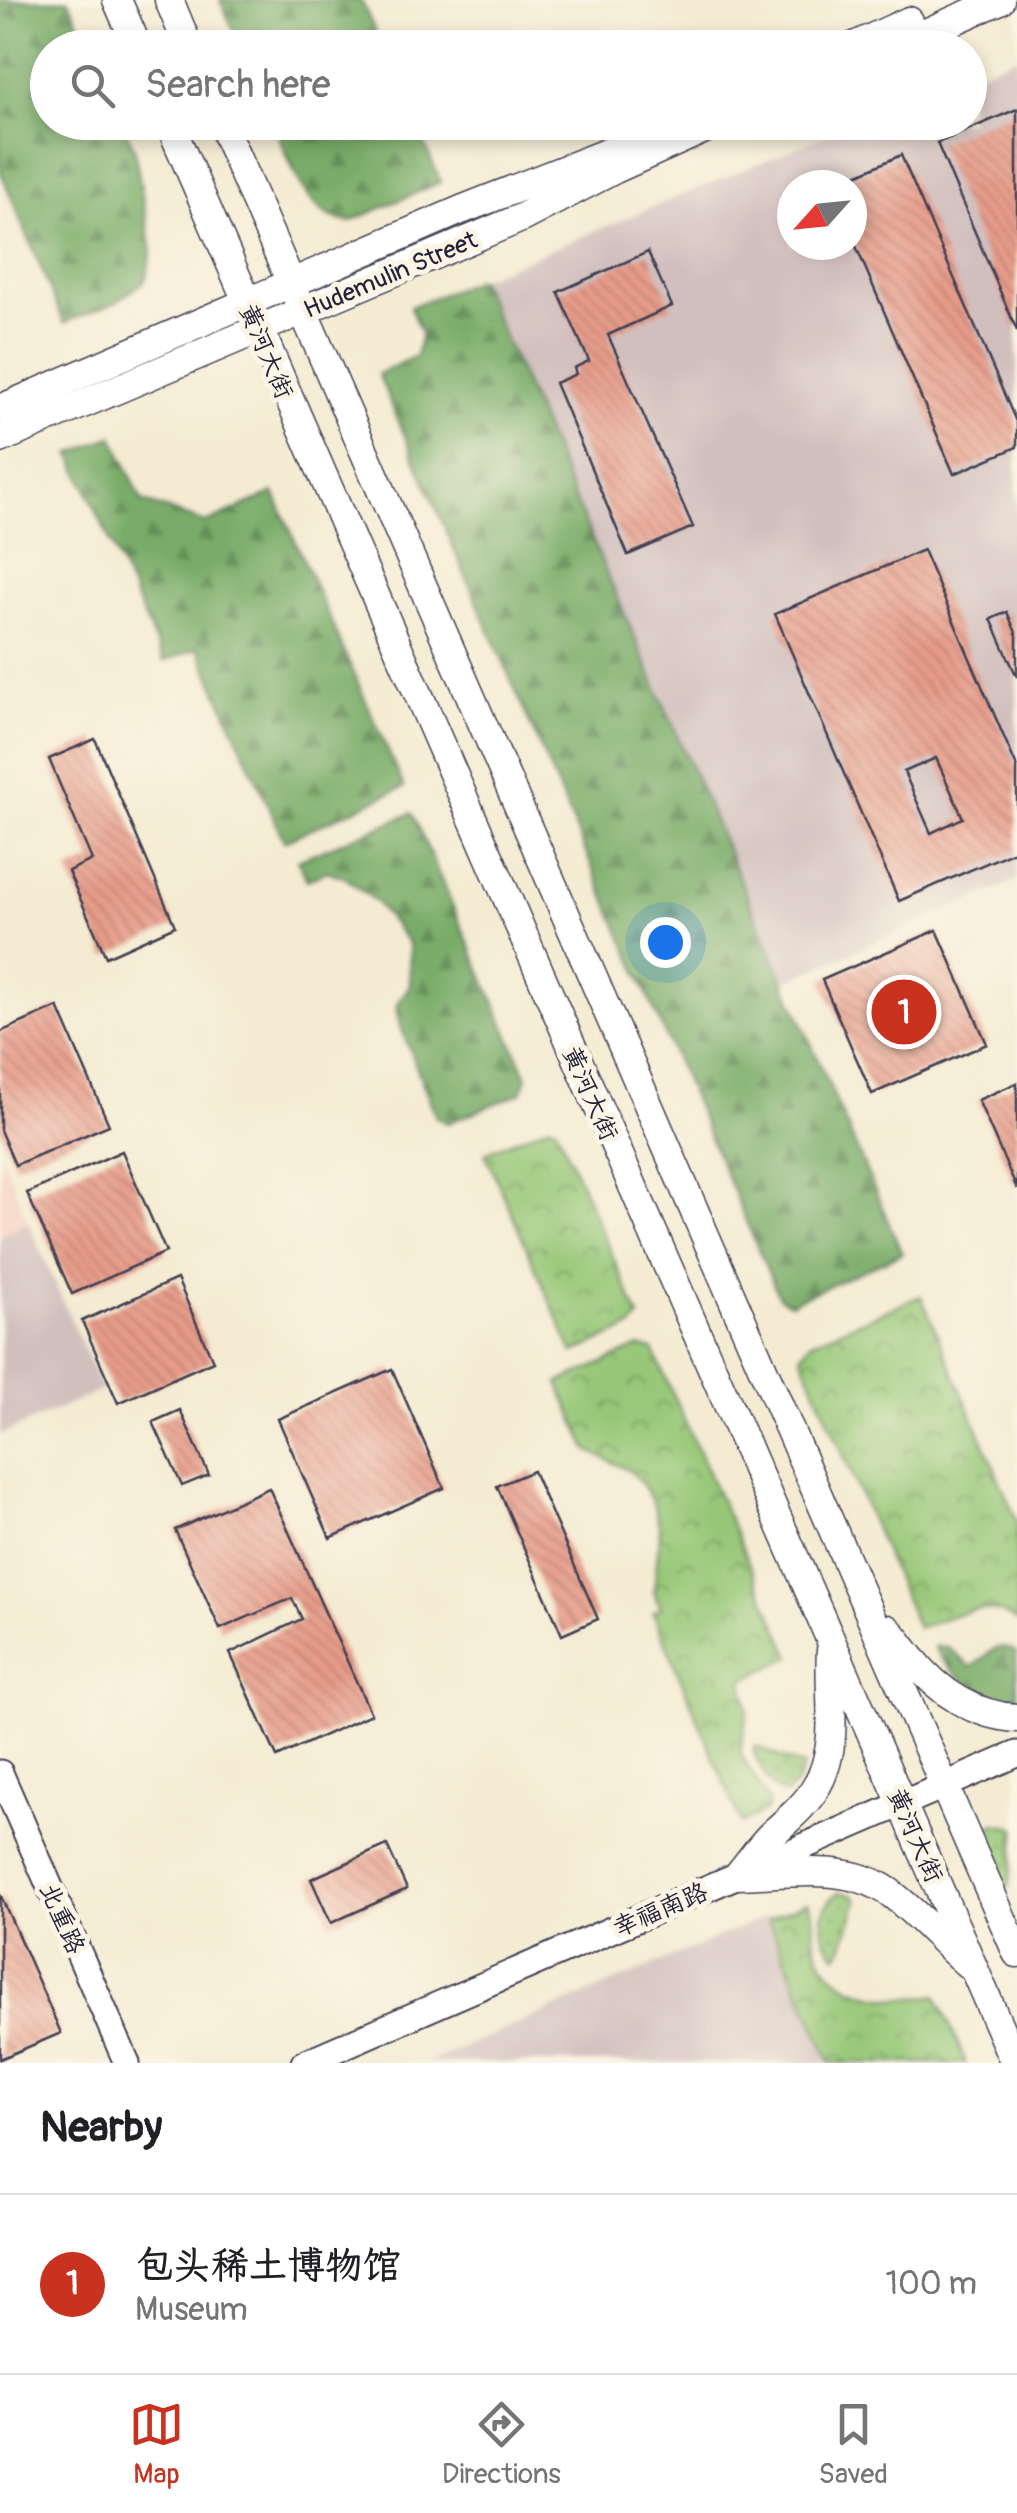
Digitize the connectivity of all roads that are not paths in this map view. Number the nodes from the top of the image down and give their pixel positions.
1 (117, 0) edge
2 (168, 0) edge
3 (956, 0) edge
4 (1000, 0) edge
5 (130, 30) edge
6 (181, 30) edge
7 (890, 30) edge
8 (932, 30) edge
9 (178, 140) edge
10 (230, 140) edge
11 (637, 140) edge
12 (680, 140) edge
13 (291, 283) junction
14 (247, 304) junction
15 (303, 311) junction
16 (258, 330) junction
17 (0, 409) edge
18 (0, 439) edge
19 (867, 1608) junction
20 (832, 1643) junction
21 (1017, 1718) edge
22 (1017, 1754) edge
23 (0, 1772) edge
24 (944, 1786) junction
25 (902, 1804) junction
26 (971, 1847) junction
27 (929, 1866) junction
28 (738, 1875) junction
29 (1017, 1934) edge
30 (1016, 1951) edge
31 (975, 1971) junction
32 (126, 2063) edge
33 (304, 2063) edge
34 (1015, 2063) edge

1 - 5 main road
2 - 6 main road
3 - 7 main road
4 - 8 main road
9 - 14 main road, 黄河大街
10 - 13 main road, 黄河大街
11 - 13 main road, Hudemulin Street
12 - 15 main road, Hudemulin Street
13 - 14 main road, Hudemulin Street
13 - 15 main road, 黄河大街
14 - 16 main road, 黄河大街
14 - 17 main road, Hudemulin Street
15 - 16 main road, Hudemulin Street
15 - 19 main road, 黄河大街
16 - 18 main road, Hudemulin Street
16 - 20 main road, 黄河大街
19 - 21 main road
19 - 24 main road, 黄河大街
20 - 25 main road, 黄河大街
20 - 28 main road
22 - 24 main road, 幸福南路
23 - 32 main road, 北重路
24 - 25 main road, 幸福南路
24 - 26 main road, 黄河大街
25 - 27 main road, 黄河大街
25 - 28 main road, 幸福南路
26 - 27 main road
26 - 30 main road, 黄河大街
27 - 31 main road, 黄河大街
28 - 31 main road
28 - 33 main road, 幸福南路
29 - 30 main road
31 - 34 main road, 黄河大街

